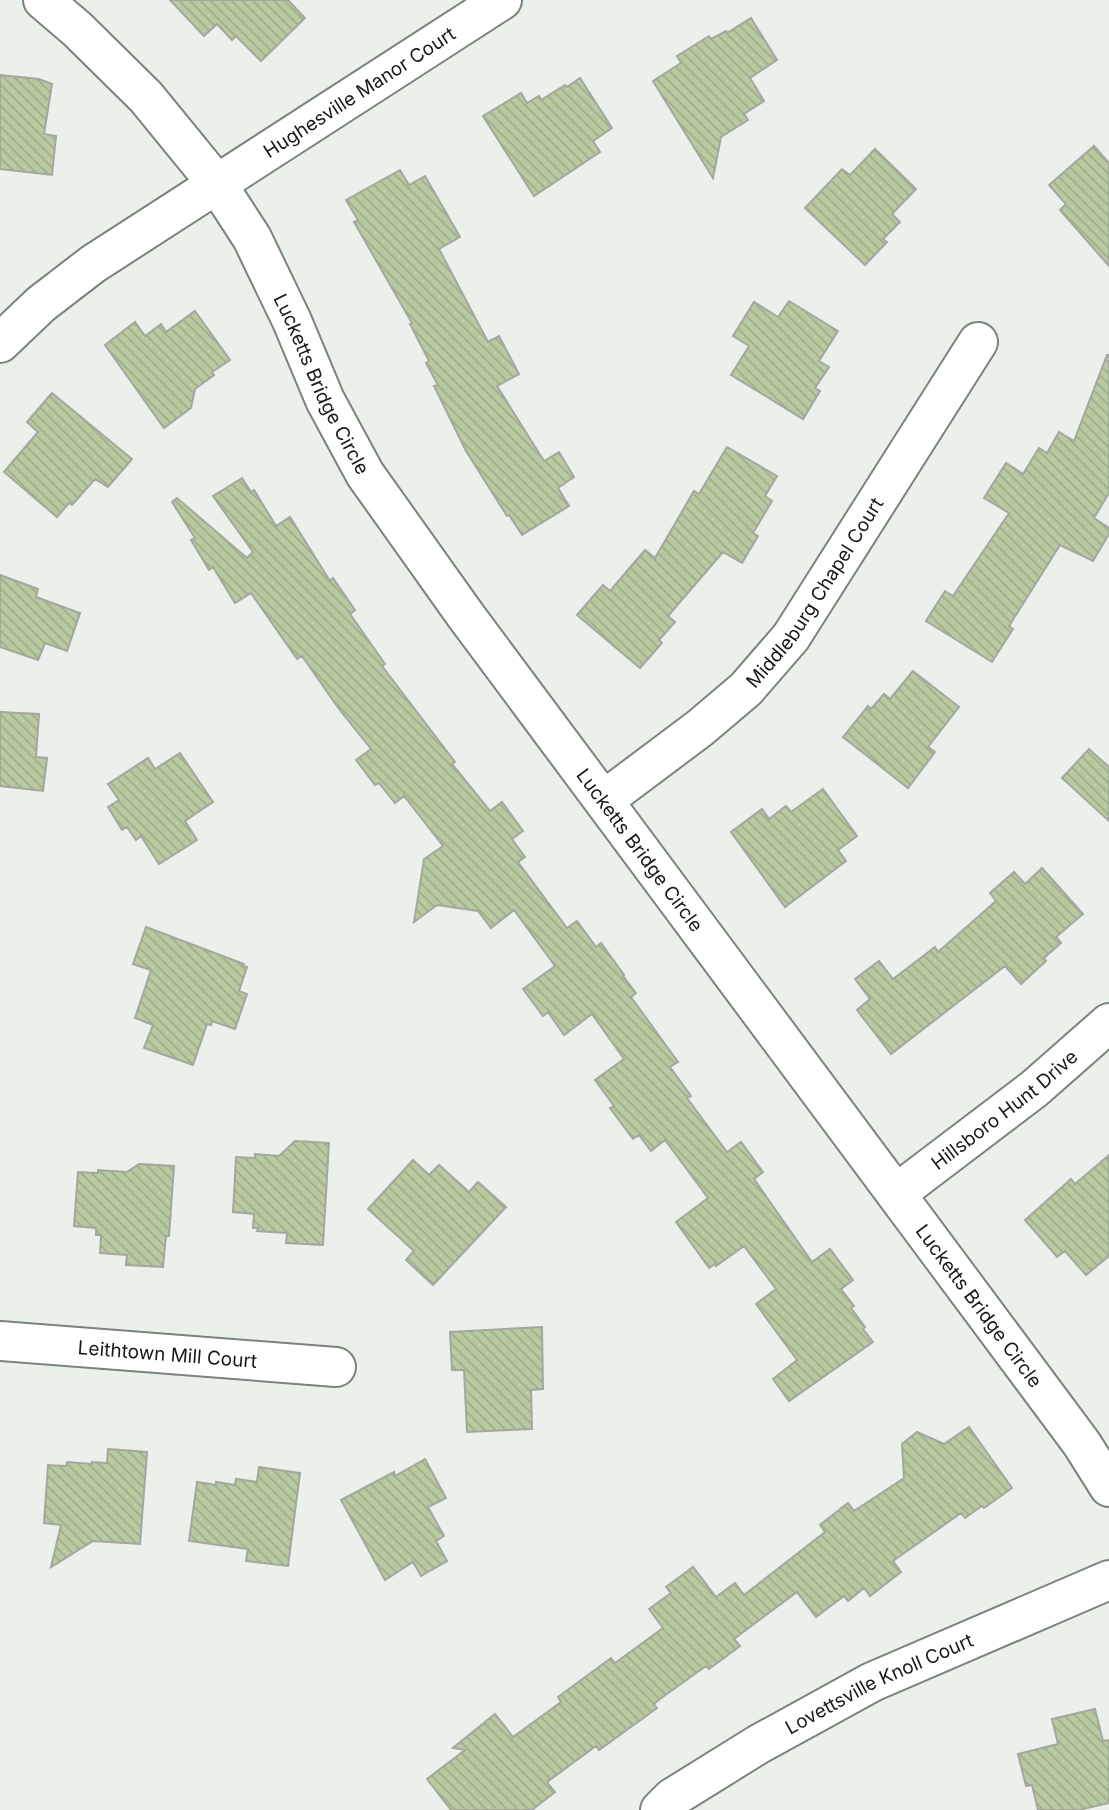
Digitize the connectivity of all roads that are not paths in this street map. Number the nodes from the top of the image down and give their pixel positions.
1 (43, 0) edge
2 (502, 0) edge
3 (217, 184) junction
4 (978, 342) dead end
5 (0, 343) edge
6 (604, 800) junction
7 (1109, 1023) edge
8 (897, 1193) junction
9 (0, 1341) edge
10 (336, 1367) dead end
11 (1109, 1488) edge
12 (1109, 1580) edge
13 (660, 1810) edge

1 - 3 street, Lucketts Bridge Circle
2 - 3 street, Hughesville Manor Court
3 - 5 street
3 - 6 street, Lucketts Bridge Circle
4 - 6 street, Middleburg Chapel Court
6 - 8 street, Lucketts Bridge Circle
7 - 8 street, Hillsboro Hunt Drive
8 - 11 street, Lucketts Bridge Circle
9 - 10 street, Leithtown Mill Court
12 - 13 street, Lovettsville Knoll Court

